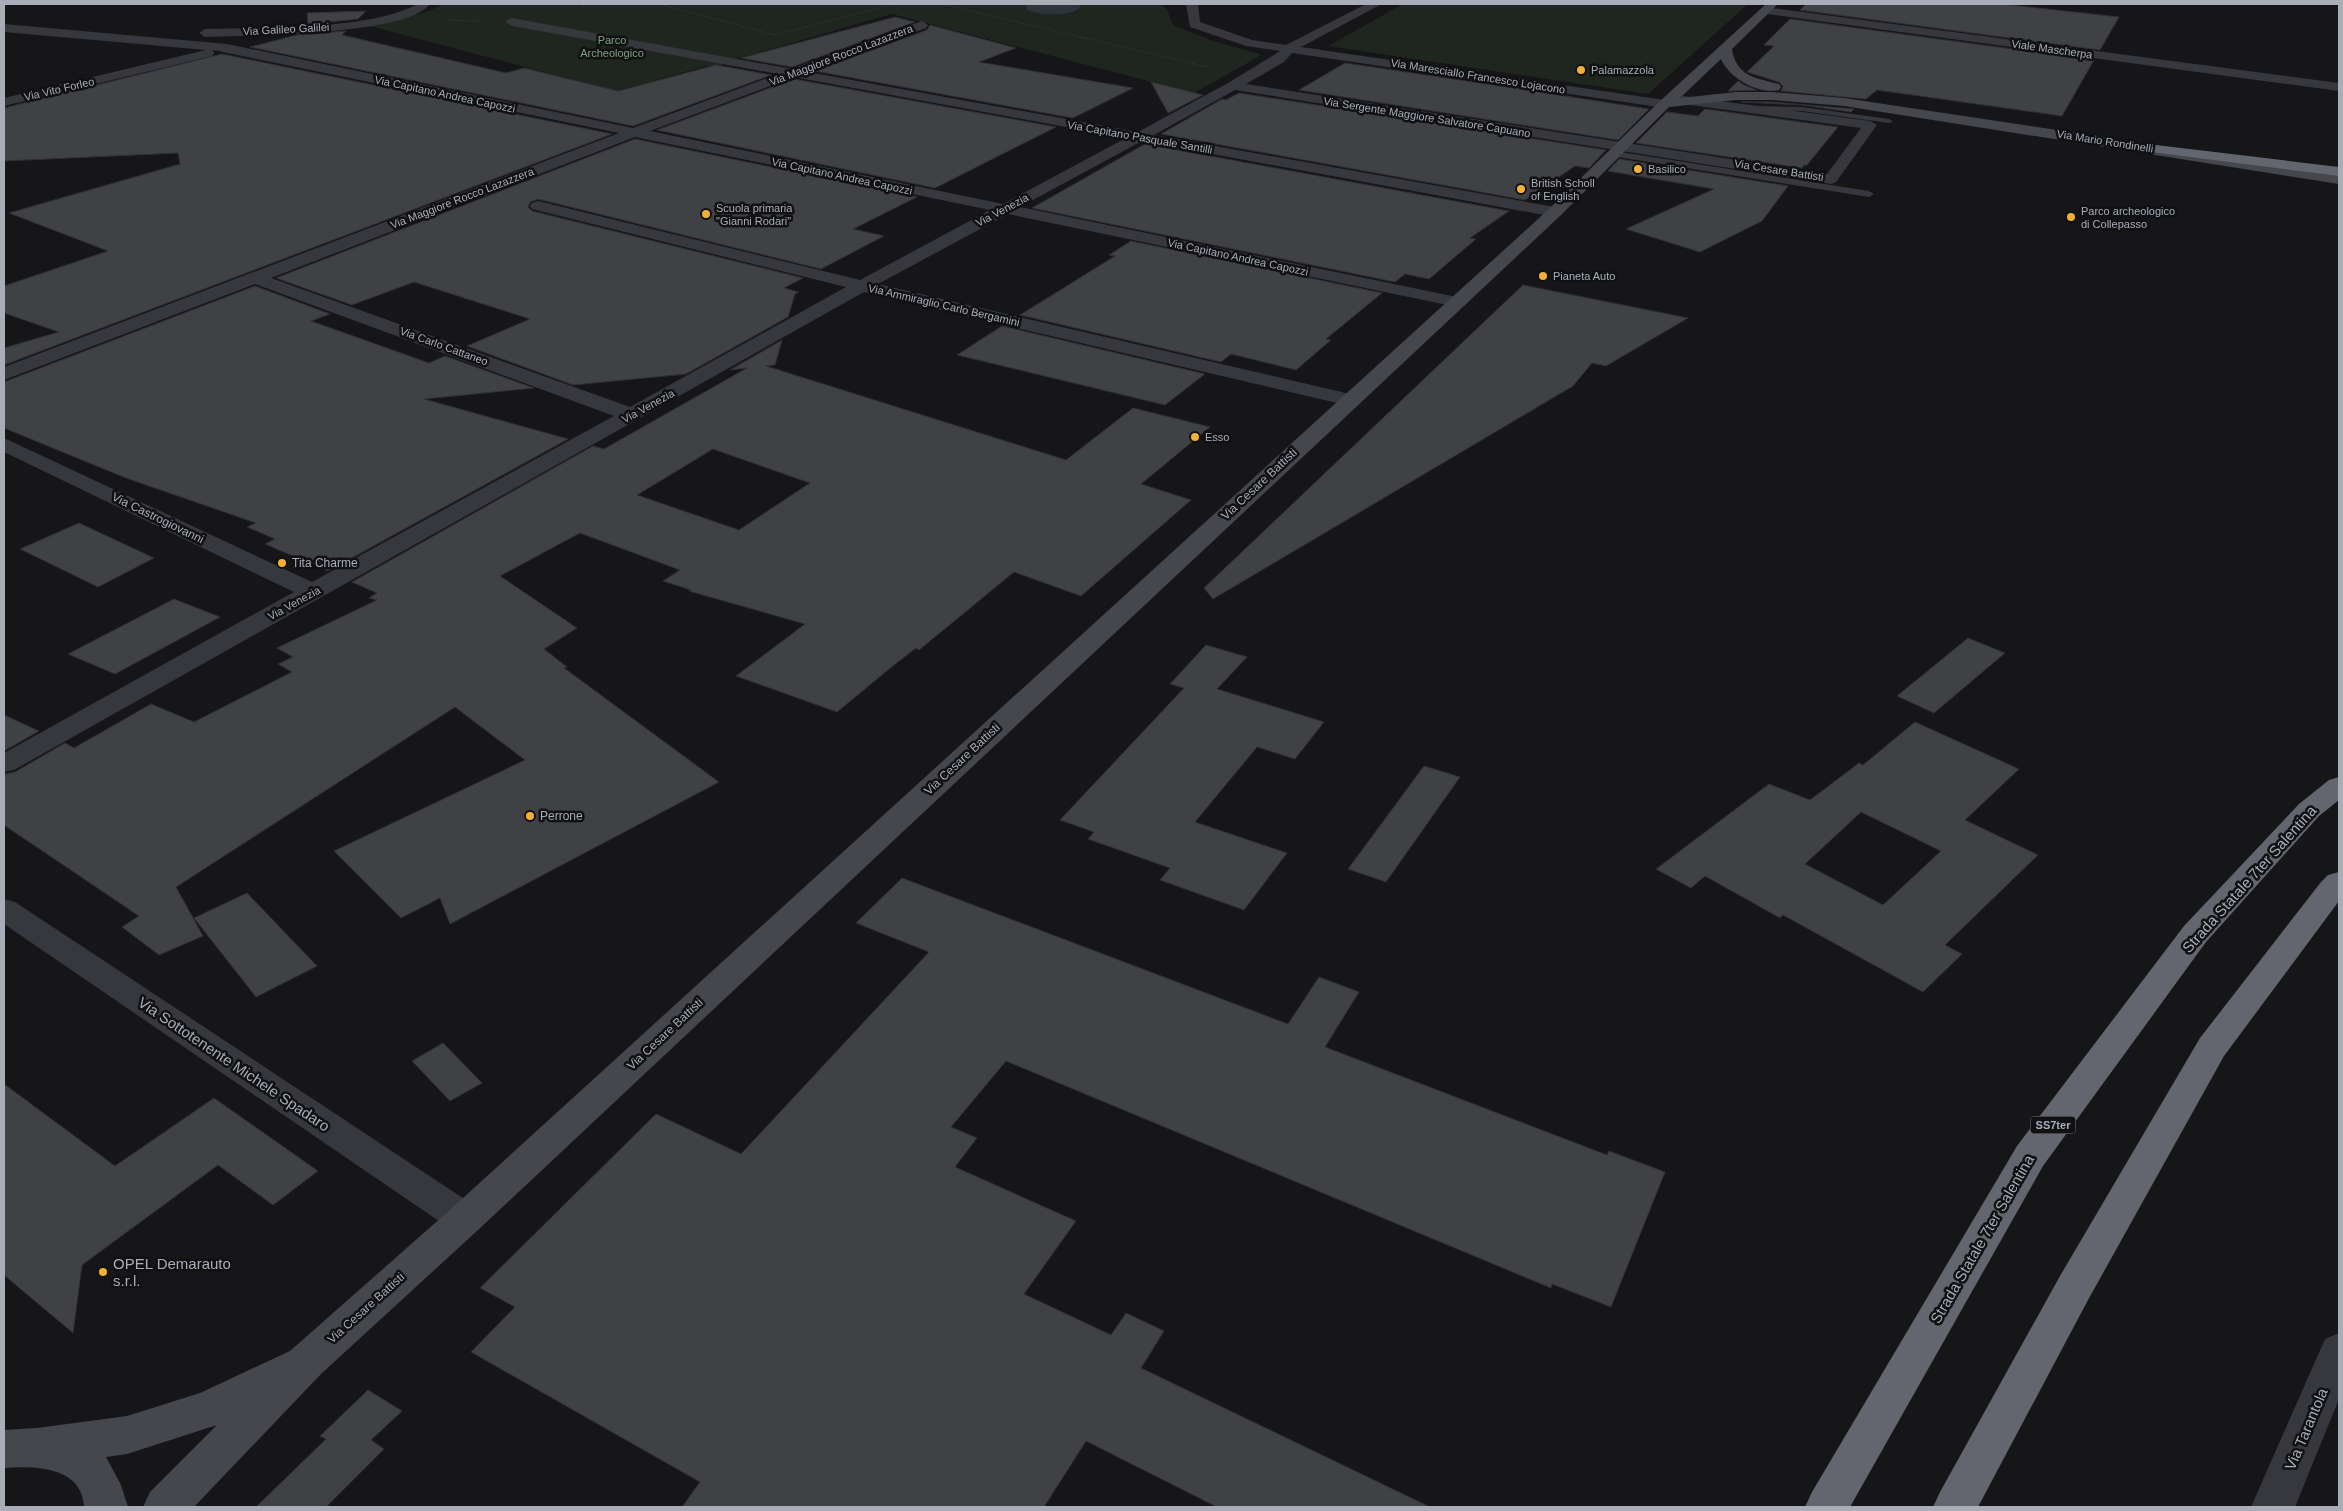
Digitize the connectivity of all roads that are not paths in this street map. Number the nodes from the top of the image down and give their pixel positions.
1 (424, 4) edge
2 (1192, 4) edge
3 (1374, 4) edge
4 (1768, 7) edge
5 (512, 22) road end
6 (922, 25) dead end
7 (4, 28) edge
8 (144, 40) junction
9 (1725, 47) junction
10 (227, 48) junction
11 (1291, 48) junction
12 (793, 74) junction
13 (114, 77) junction
14 (1233, 86) junction
15 (2339, 87) edge
16 (4, 102) edge
17 (1674, 102) junction
18 (1870, 106) junction
19 (1748, 108) junction
20 (1888, 121) dead end
21 (632, 133) junction
22 (1139, 137) junction
23 (1619, 149) junction
24 (2156, 149) junction
25 (2339, 172) edge
26 (2339, 179) edge
27 (1869, 194) dead end
28 (538, 206) dead end
29 (1004, 209) junction
30 (1556, 212) junction
31 (255, 278) junction
32 (862, 286) junction
33 (1457, 302) junction
34 (4, 374) edge
35 (1350, 400) junction
36 (632, 415) junction
37 (4, 444) edge
38 (313, 592) junction
39 (4, 764) edge
40 (2339, 786) edge
41 (2339, 882) edge
42 (4, 909) edge
43 (465, 1219) junction
44 (2339, 1351) edge
45 (307, 1361) junction
46 (21, 1448) edge
47 (106, 1507) edge
48 (165, 1507) edge
49 (1827, 1507) edge
50 (1955, 1507) edge
51 (2273, 1507) edge

1 - 8 street, Via Galileo Galilei
2 - 11 street
3 - 11 street, Via Venezia
4 - 9 main road, Via Cesare Battisti
4 - 15 street, Viale Mascherpa
5 - 12 street, Via Capitano Pasquale Santilli
6 - 12 street, Via Maggiore Rocco Lazazzera
7 - 8 street, Via Galileo Galilei
8 - 10 street, Via Galileo Galilei
8 - 13 street
9 - 17 main road, Via Cesare Battisti
9 - 18 main road, Via Mario Rondinelli
10 - 13 street
10 - 21 street, Via Capitano Andrea Capozzi
11 - 14 street, Via Venezia
11 - 17 street, Via Maresciallo Francesco Lojacono
12 - 21 street, Via Maggiore Rocco Lazazzera
12 - 22 street, Via Capitano Pasquale Santilli
13 - 16 street, Via Vito Forleo
14 - 22 street, Via Venezia
14 - 23 street, Via Sergente Maggiore Salvatore Capuano
17 - 18 main road, Via Mario Rondinelli
17 - 19 street, Via Cesare Battisti
17 - 23 main road, Via Cesare Battisti
18 - 24 main road, Via Mario Rondinelli
19 - 20 lane
19 - 23 street, Via Cesare Battisti
21 - 29 street, Via Capitano Andrea Capozzi
21 - 31 street, Via Maggiore Rocco Lazazzera
22 - 29 street, Via Venezia
22 - 30 street, Via Capitano Pasquale Santilli
23 - 27 lane, Via Cesare Battisti
23 - 30 main road, Via Cesare Battisti
24 - 25 highway
24 - 26 main road, Via Mario Rondinelli
28 - 32 street, Via Ammiraglio Carlo Bergamini
29 - 32 street, Via Venezia
29 - 33 street, Via Capitano Andrea Capozzi
30 - 33 main road, Via Cesare Battisti
31 - 34 street, Via Maggiore Rocco Lazazzera
31 - 36 street, Via Carlo Cattaneo
32 - 35 street, Via Ammiraglio Carlo Bergamini
32 - 36 street, Via Venezia
33 - 35 main road, Via Cesare Battisti
35 - 43 main road, Via Cesare Battisti
36 - 38 street, Via Venezia
37 - 38 street, Via Castrogiovanni
38 - 39 street, Via Venezia
40 - 49 highway, Strada Statale 7ter Salentina / SS7ter
41 - 50 highway
42 - 43 street, Via Sottotenente Michele Spadaro
43 - 45 main road, Via Cesare Battisti
44 - 51 street, Via Tarantola
45 - 46 main road, Via Cesare Battisti
45 - 48 main road, Via Cesare Battisti
46 - 47 main road, Via Cesare Battisti

